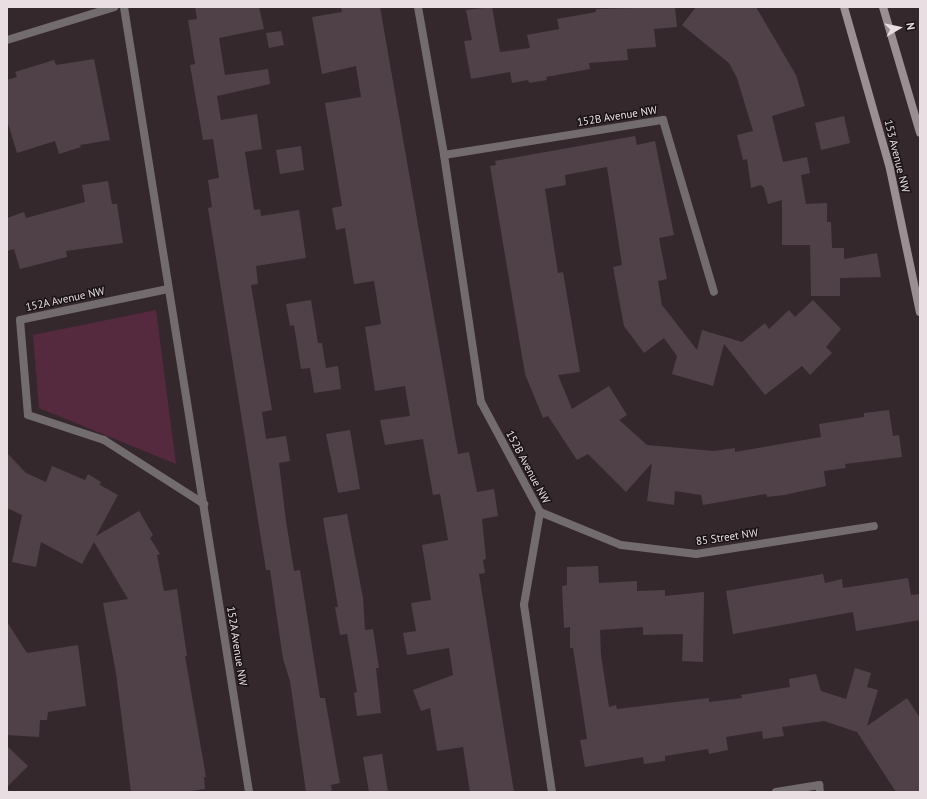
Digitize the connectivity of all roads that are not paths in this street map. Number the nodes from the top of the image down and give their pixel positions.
1 (114, 7) edge
2 (124, 7) edge
3 (418, 7) edge
4 (844, 7) edge
5 (883, 7) edge
6 (7, 40) edge
7 (920, 133) edge
8 (444, 155) junction
9 (168, 289) junction
10 (714, 292) dead end
11 (920, 312) edge
12 (204, 504) junction
13 (540, 512) junction
14 (874, 526) dead end
15 (819, 788) edge
16 (249, 792) edge
17 (552, 792) edge
18 (776, 792) edge

1 - 6 street
2 - 9 street, 152A Avenue NW
3 - 8 street, 152B Avenue NW
4 - 11 main road, 153 Avenue NW
5 - 7 main road
8 - 10 street, 152B Avenue NW
8 - 13 street, 152B Avenue NW
9 - 12 street, 152A Avenue NW
9 - 12 street, 152A Avenue NW
12 - 16 street, 152A Avenue NW
13 - 14 street, 85 Street NW
13 - 17 street, 152B Avenue NW
15 - 18 street

